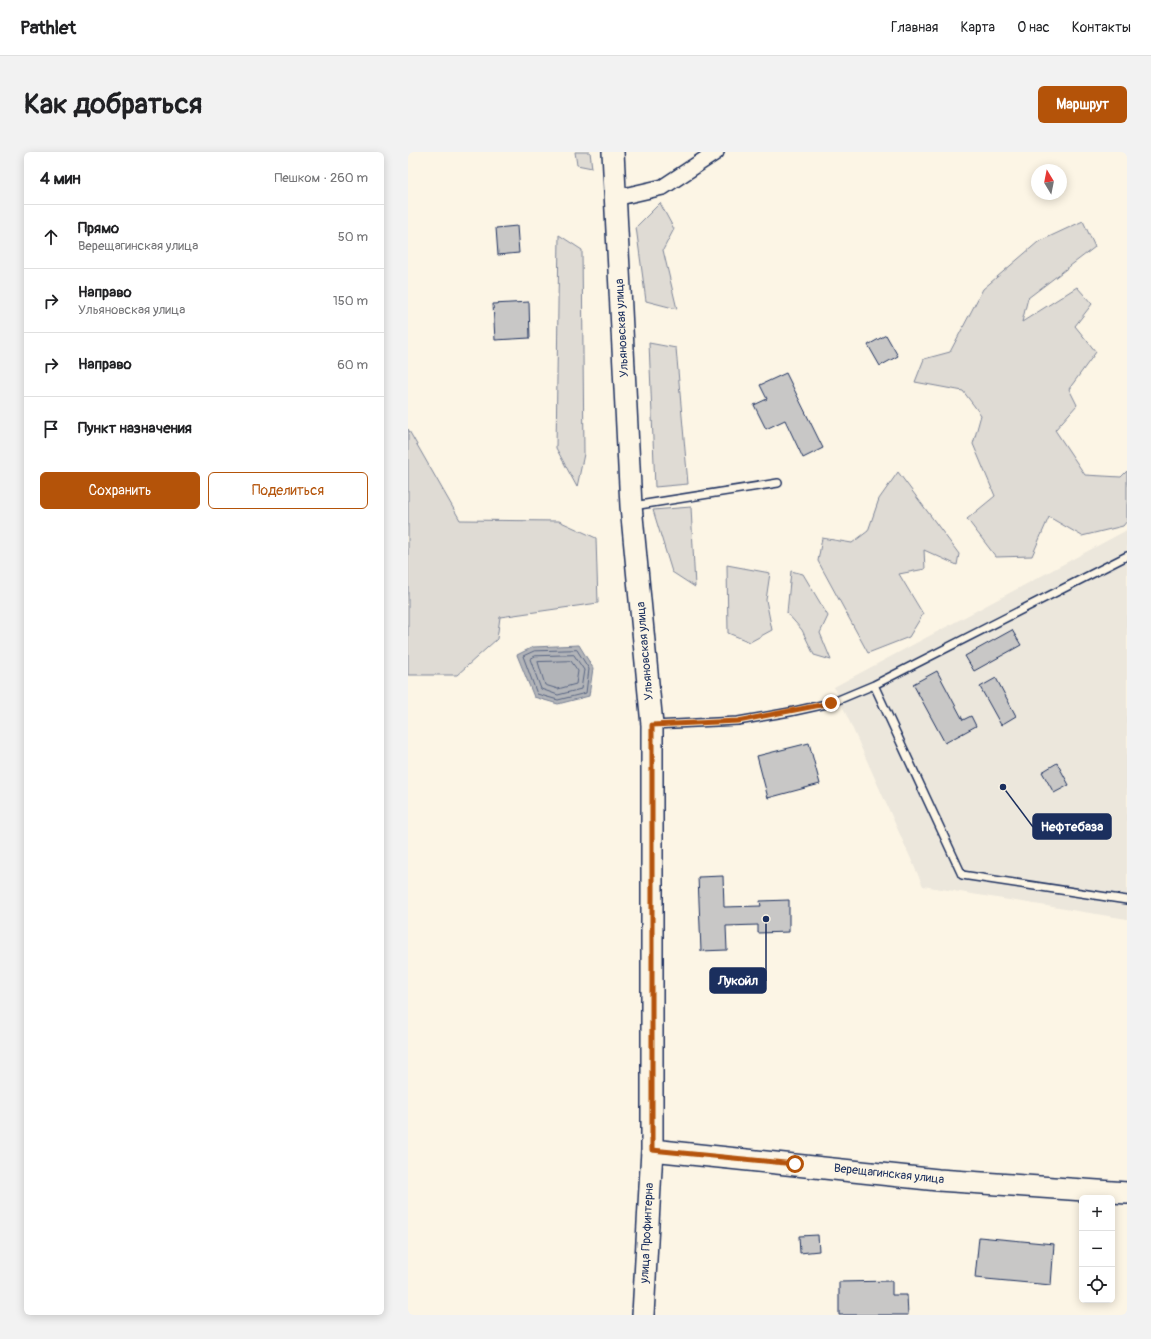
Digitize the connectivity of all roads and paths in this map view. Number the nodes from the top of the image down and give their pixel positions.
1 (613, 152) edge
2 (716, 152) edge
3 (615, 198) junction
4 (778, 483) dead end
5 (631, 506) junction
6 (1127, 556) edge
7 (874, 685) junction
8 (652, 725) junction
9 (1127, 900) edge
10 (652, 1150) junction
11 (1127, 1193) edge
12 (643, 1315) edge

1 - 3 main road, Ульяновская улица
2 - 3 street
3 - 5 main road, Ульяновская улица
4 - 5 lane
5 - 8 main road, Ульяновская улица
6 - 7 lane
7 - 8 lane
7 - 9 lane
8 - 10 main road, Ульяновская улица
10 - 11 main road, Верещагинская улица
10 - 12 main road, улица Профинтерна

